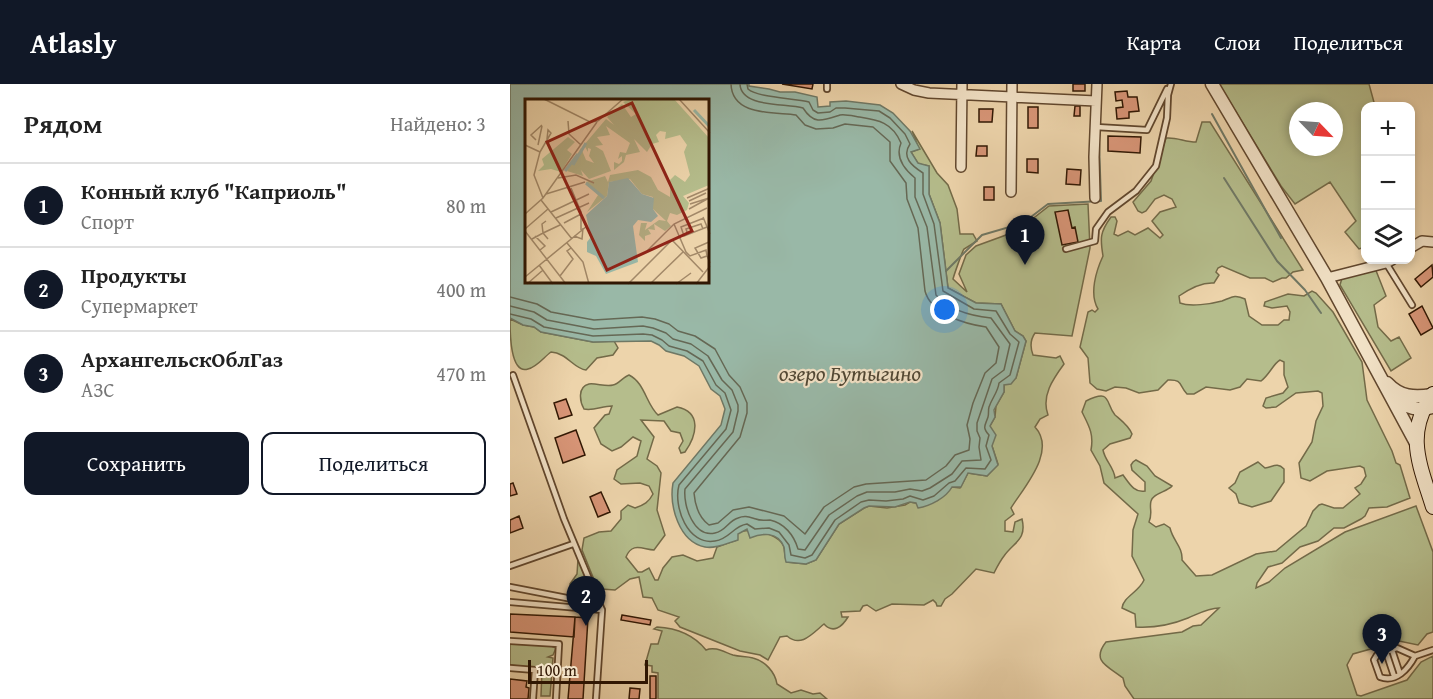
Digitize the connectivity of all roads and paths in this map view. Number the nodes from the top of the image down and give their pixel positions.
1 (901, 84) edge
2 (962, 84) edge
3 (1012, 84) edge
4 (1097, 84) edge
5 (1170, 84) edge
6 (1212, 84) edge
7 (914, 87) edge
8 (963, 95) junction
9 (1012, 96) junction
10 (1096, 100) junction
11 (1095, 127) junction
12 (961, 167) dead end
13 (1011, 192) dead end
14 (1095, 198) dead end
15 (1433, 243) edge
16 (1415, 245) edge
17 (1066, 249) dead end
18 (1378, 264) edge
19 (1391, 264) edge
20 (1327, 278) junction
21 (1412, 305) dead end
22 (513, 375) dead end
23 (1384, 380) junction
24 (1393, 400) junction
25 (1430, 401) edge
26 (1416, 443) junction
27 (1433, 467) edge
28 (1433, 507) edge
29 (573, 544) junction
30 (510, 566) edge
31 (510, 586) edge
32 (510, 602) edge
33 (588, 608) junction
34 (602, 610) junction
35 (510, 641) edge
36 (1392, 650) junction
37 (1433, 650) edge
38 (1386, 652) junction
39 (1415, 656) junction
40 (510, 668) edge
41 (1400, 674) junction
42 (1394, 676) junction
43 (533, 699) edge
44 (556, 699) edge
45 (596, 699) edge

1 - 7 street
2 - 8 street
3 - 9 street
4 - 10 street
5 - 11 lane
5 - 17 lane
6 - 20 street
7 - 8 street
8 - 9 street
8 - 12 street
9 - 10 street
9 - 13 street
10 - 11 street
11 - 14 street
15 - 16 street
18 - 20 street
19 - 21 lane
20 - 23 street
22 - 29 lane
23 - 24 street
23 - 25 street
24 - 25 street
24 - 26 street
25 - 26 main road
26 - 27 main road
26 - 28 main road
29 - 30 lane
29 - 34 lane
31 - 33 lane
32 - 33 lane
33 - 34 lane
34 - 45 lane
35 - 44 lane
36 - 38 lane
36 - 39 lane
36 - 41 lane
37 - 39 lane
38 - 42 lane
38 - 42 lane
39 - 41 lane
40 - 43 lane
41 - 42 lane

